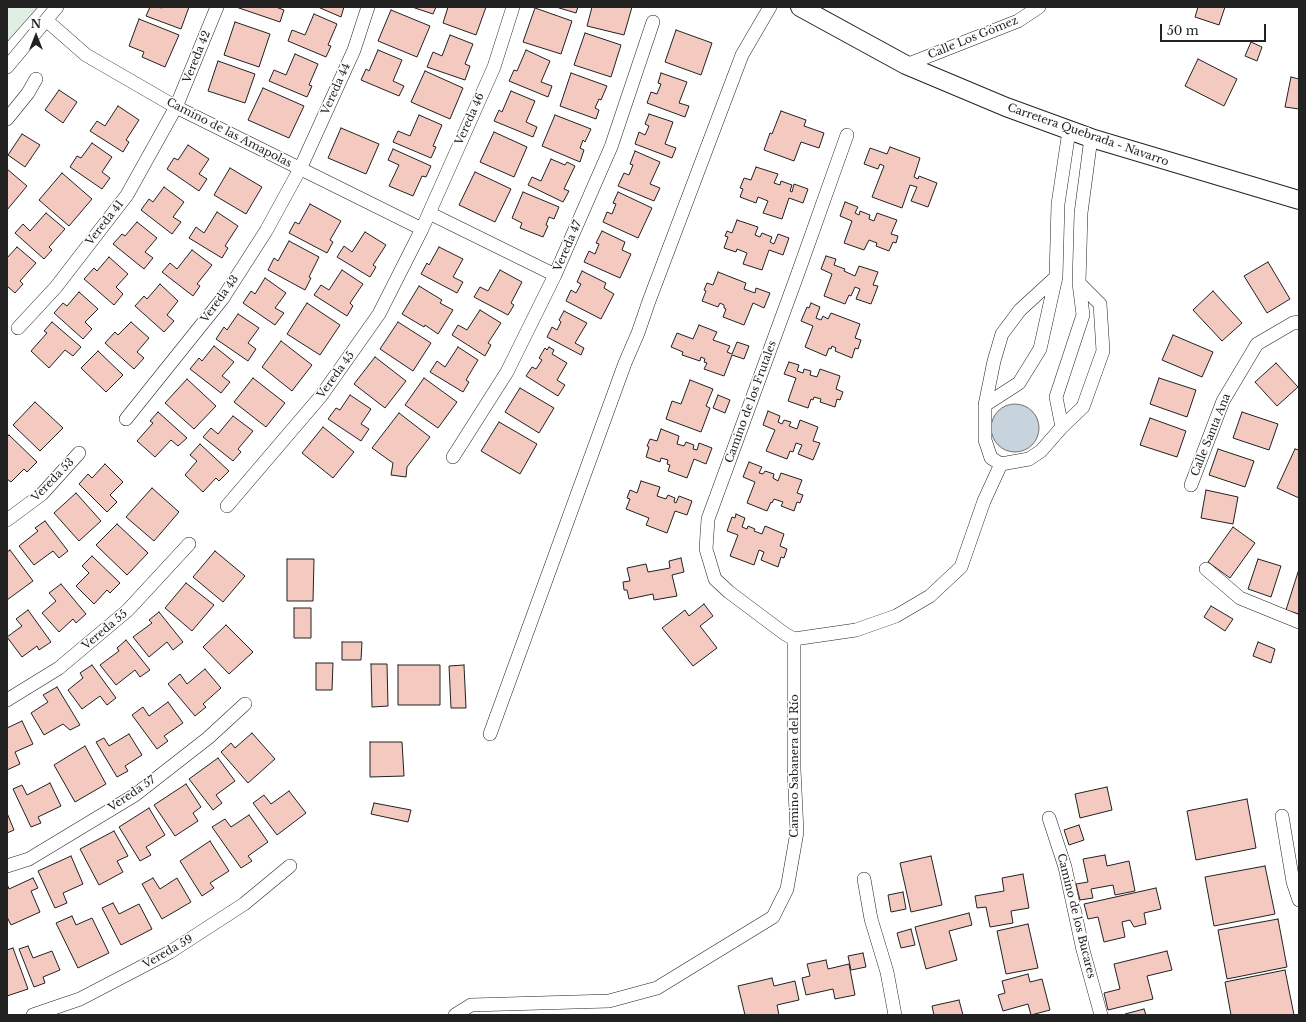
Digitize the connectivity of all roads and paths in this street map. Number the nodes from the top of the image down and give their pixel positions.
1 (56, 7) edge
2 (217, 7) edge
3 (368, 7) edge
4 (513, 7) edge
5 (770, 7) edge
6 (800, 7) edge
7 (1039, 7) edge
8 (46, 20) junction
9 (653, 22) dead end
10 (906, 65) junction
11 (7, 67) edge
12 (36, 78) dead end
13 (176, 108) junction
14 (7, 119) edge
15 (1069, 131) junction
16 (847, 135) dead end
17 (1091, 138) junction
18 (300, 169) junction
19 (1299, 200) edge
20 (428, 213) junction
21 (422, 229) junction
22 (556, 275) junction
23 (1056, 277) junction
24 (1079, 283) junction
25 (1299, 322) edge
26 (18, 328) dead end
27 (985, 405) junction
28 (126, 419) dead end
29 (1062, 427) junction
30 (78, 453) dead end
31 (453, 456) dead end
32 (1001, 464) junction
33 (1191, 485) dead end
34 (227, 506) dead end
35 (7, 520) edge
36 (190, 544) dead end
37 (1206, 569) dead end
38 (1299, 622) edge
39 (794, 639) junction
40 (7, 700) edge
41 (245, 704) dead end
42 (490, 734) dead end
43 (1282, 816) dead end
44 (1049, 818) dead end
45 (7, 866) edge
46 (290, 866) dead end
47 (864, 879) dead end
48 (1299, 900) edge
49 (33, 1015) edge
50 (456, 1015) edge
51 (895, 1015) edge
52 (1101, 1015) edge

1 - 8 street
2 - 13 street, Vereda 42
3 - 18 street, Vereda 44
4 - 20 street, Vereda 46
5 - 42 street
6 - 10 street, Carretera Quebrada - Navarro
7 - 10 street, Calle Los Gómez
8 - 11 street
8 - 13 street, Camino de las Amapolas
9 - 22 street, Vereda 47
10 - 15 street, Carretera Quebrada - Navarro
12 - 14 street
13 - 18 street, Camino de las Amapolas
13 - 26 street, Vereda 41
15 - 17 street, Carretera Quebrada - Navarro
15 - 23 street
16 - 39 street, Camino de los Frutales
17 - 19 street, Carretera Quebrada - Navarro
17 - 24 street
18 - 21 street, Camino de las Amapolas
18 - 28 street, Vereda 43
20 - 21 street, Vereda 46
20 - 22 street
21 - 34 street, Vereda 45
22 - 31 street, Vereda 47
23 - 27 street
23 - 27 street
24 - 29 street
24 - 29 street
25 - 33 street, Calle Santa Ana
27 - 32 street
29 - 32 street
30 - 35 street, Vereda 53
32 - 39 street
36 - 40 street, Vereda 55
37 - 38 street
39 - 50 street, Camino Sabanera del Río
41 - 45 street, Vereda 57
43 - 48 street
44 - 52 street, Camino de los Bucares
46 - 49 street, Vereda 59
47 - 51 street

